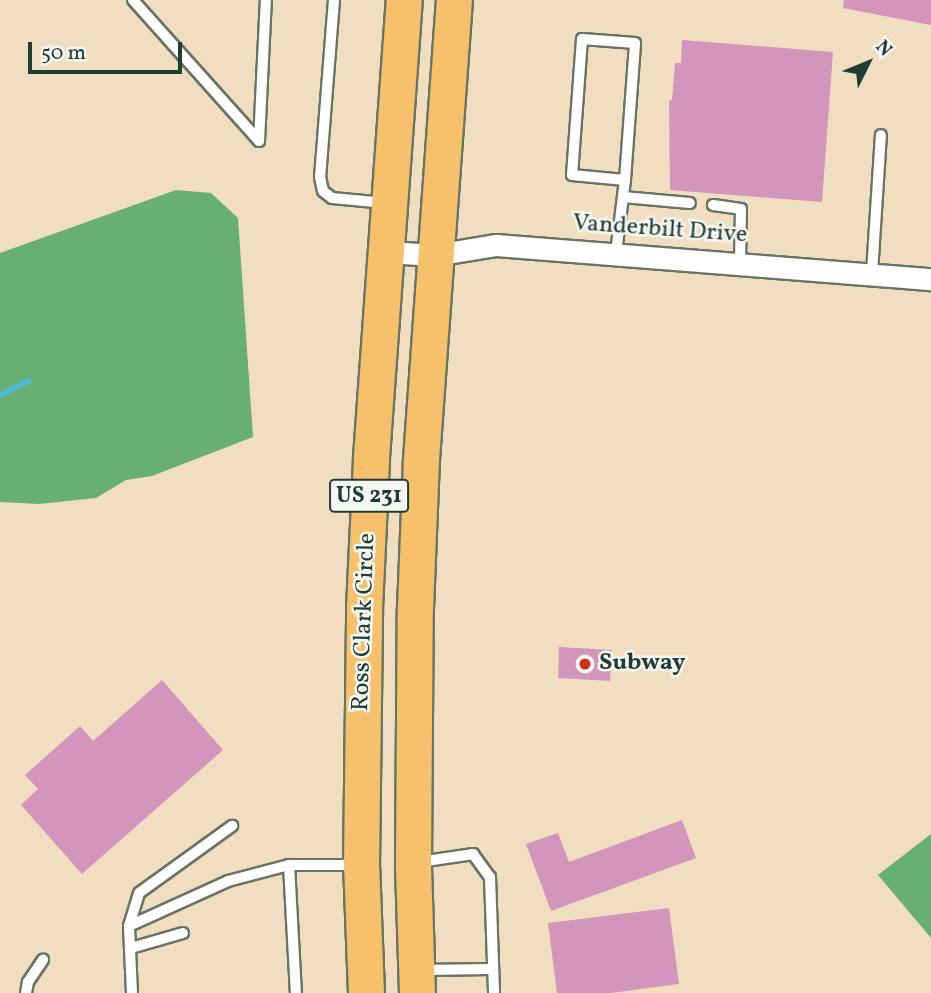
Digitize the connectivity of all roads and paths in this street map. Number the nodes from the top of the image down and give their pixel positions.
1 (132, 0) edge
2 (265, 0) edge
3 (334, 0) edge
4 (404, 0) edge
5 (454, 0) edge
6 (881, 135) dead end
7 (625, 180) junction
8 (623, 197) junction
9 (690, 203) dead end
10 (389, 204) junction
11 (712, 205) dead end
12 (386, 252) junction
13 (616, 253) junction
14 (435, 255) junction
15 (740, 262) junction
16 (872, 273) junction
17 (931, 279) edge
18 (364, 608) junction
19 (415, 608) junction
20 (232, 826) dead end
21 (413, 863) junction
22 (289, 865) junction
23 (361, 865) junction
24 (129, 926) junction
25 (183, 933) dead end
26 (131, 948) junction
27 (43, 960) dead end
28 (491, 969) junction
29 (416, 981) edge
30 (26, 993) edge
31 (132, 993) edge
32 (296, 993) edge
33 (366, 993) edge
34 (494, 993) edge

1 - 2 lane
3 - 10 lane
4 - 10 highway, Ross Clark Circle / US 231
5 - 14 highway, Ross Clark Circle / US 231
6 - 16 lane
7 - 7 lane
7 - 8 lane
8 - 9 lane
8 - 13 lane
10 - 12 highway, Ross Clark Circle / US 231
11 - 15 lane
12 - 14 street, Vanderbilt Drive
12 - 18 highway, Ross Clark Circle / US 231
13 - 14 street, Vanderbilt Drive
13 - 15 street, Vanderbilt Drive
14 - 19 highway, Ross Clark Circle / US 231
15 - 16 street, Vanderbilt Drive
16 - 17 street, Vanderbilt Drive
18 - 19 highway
18 - 23 highway, Ross Clark Circle / US 231
19 - 21 highway, Ross Clark Circle / US 231
20 - 24 lane
21 - 23 highway
21 - 28 lane
21 - 29 highway, Ross Clark Circle / US 231
22 - 23 lane
22 - 24 lane
22 - 32 lane
23 - 33 highway, Ross Clark Circle / US 231
24 - 26 lane
25 - 26 lane
26 - 31 lane
27 - 30 lane
28 - 29 lane
28 - 34 lane

